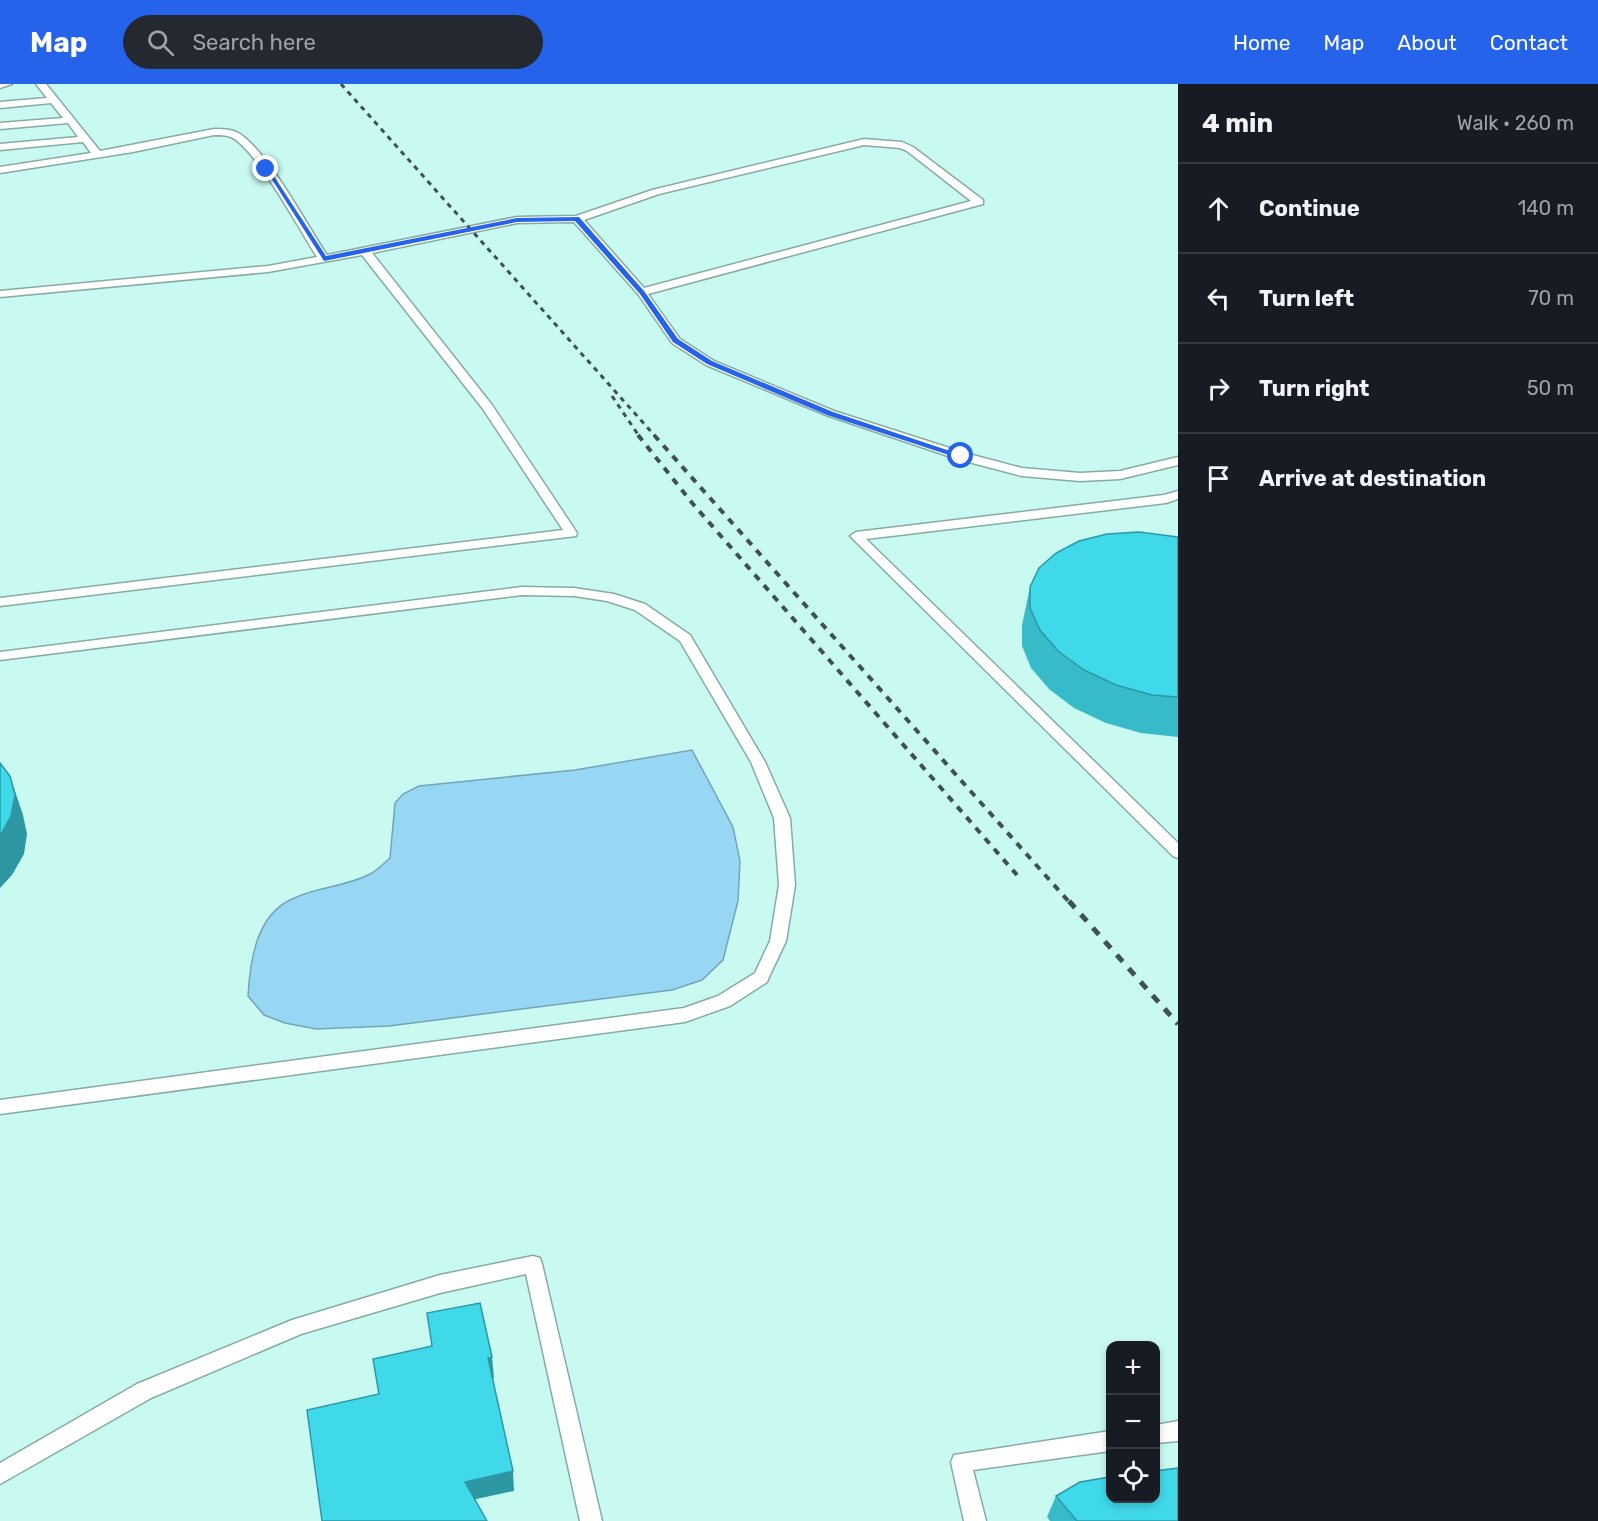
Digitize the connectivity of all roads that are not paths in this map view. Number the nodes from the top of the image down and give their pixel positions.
1 (8, 84) edge
2 (41, 84) edge
3 (0, 85) edge
4 (54, 100) junction
5 (0, 105) edge
6 (70, 120) junction
7 (0, 126) edge
8 (86, 139) junction
9 (0, 147) edge
10 (98, 154) junction
11 (0, 169) edge
12 (577, 219) junction
13 (365, 251) junction
14 (324, 259) junction
15 (642, 292) junction
16 (0, 294) edge
17 (1178, 461) edge
18 (1178, 495) edge
19 (0, 602) edge
20 (0, 656) edge
21 (1178, 852) edge
22 (0, 1107) edge
23 (1178, 1431) edge
24 (1160, 1433) edge
25 (1106, 1442) edge
26 (0, 1473) edge
27 (591, 1521) edge
28 (975, 1521) edge

1 - 3 lane
2 - 4 lane
4 - 5 lane
4 - 6 lane
6 - 7 lane
6 - 8 lane
8 - 9 lane
8 - 10 lane
10 - 11 lane
10 - 14 lane
12 - 13 lane
12 - 15 lane
12 - 15 lane
13 - 14 lane
13 - 19 lane
14 - 16 lane
15 - 17 lane
18 - 21 lane
20 - 22 lane
23 - 24 lane
25 - 28 lane
26 - 27 lane

